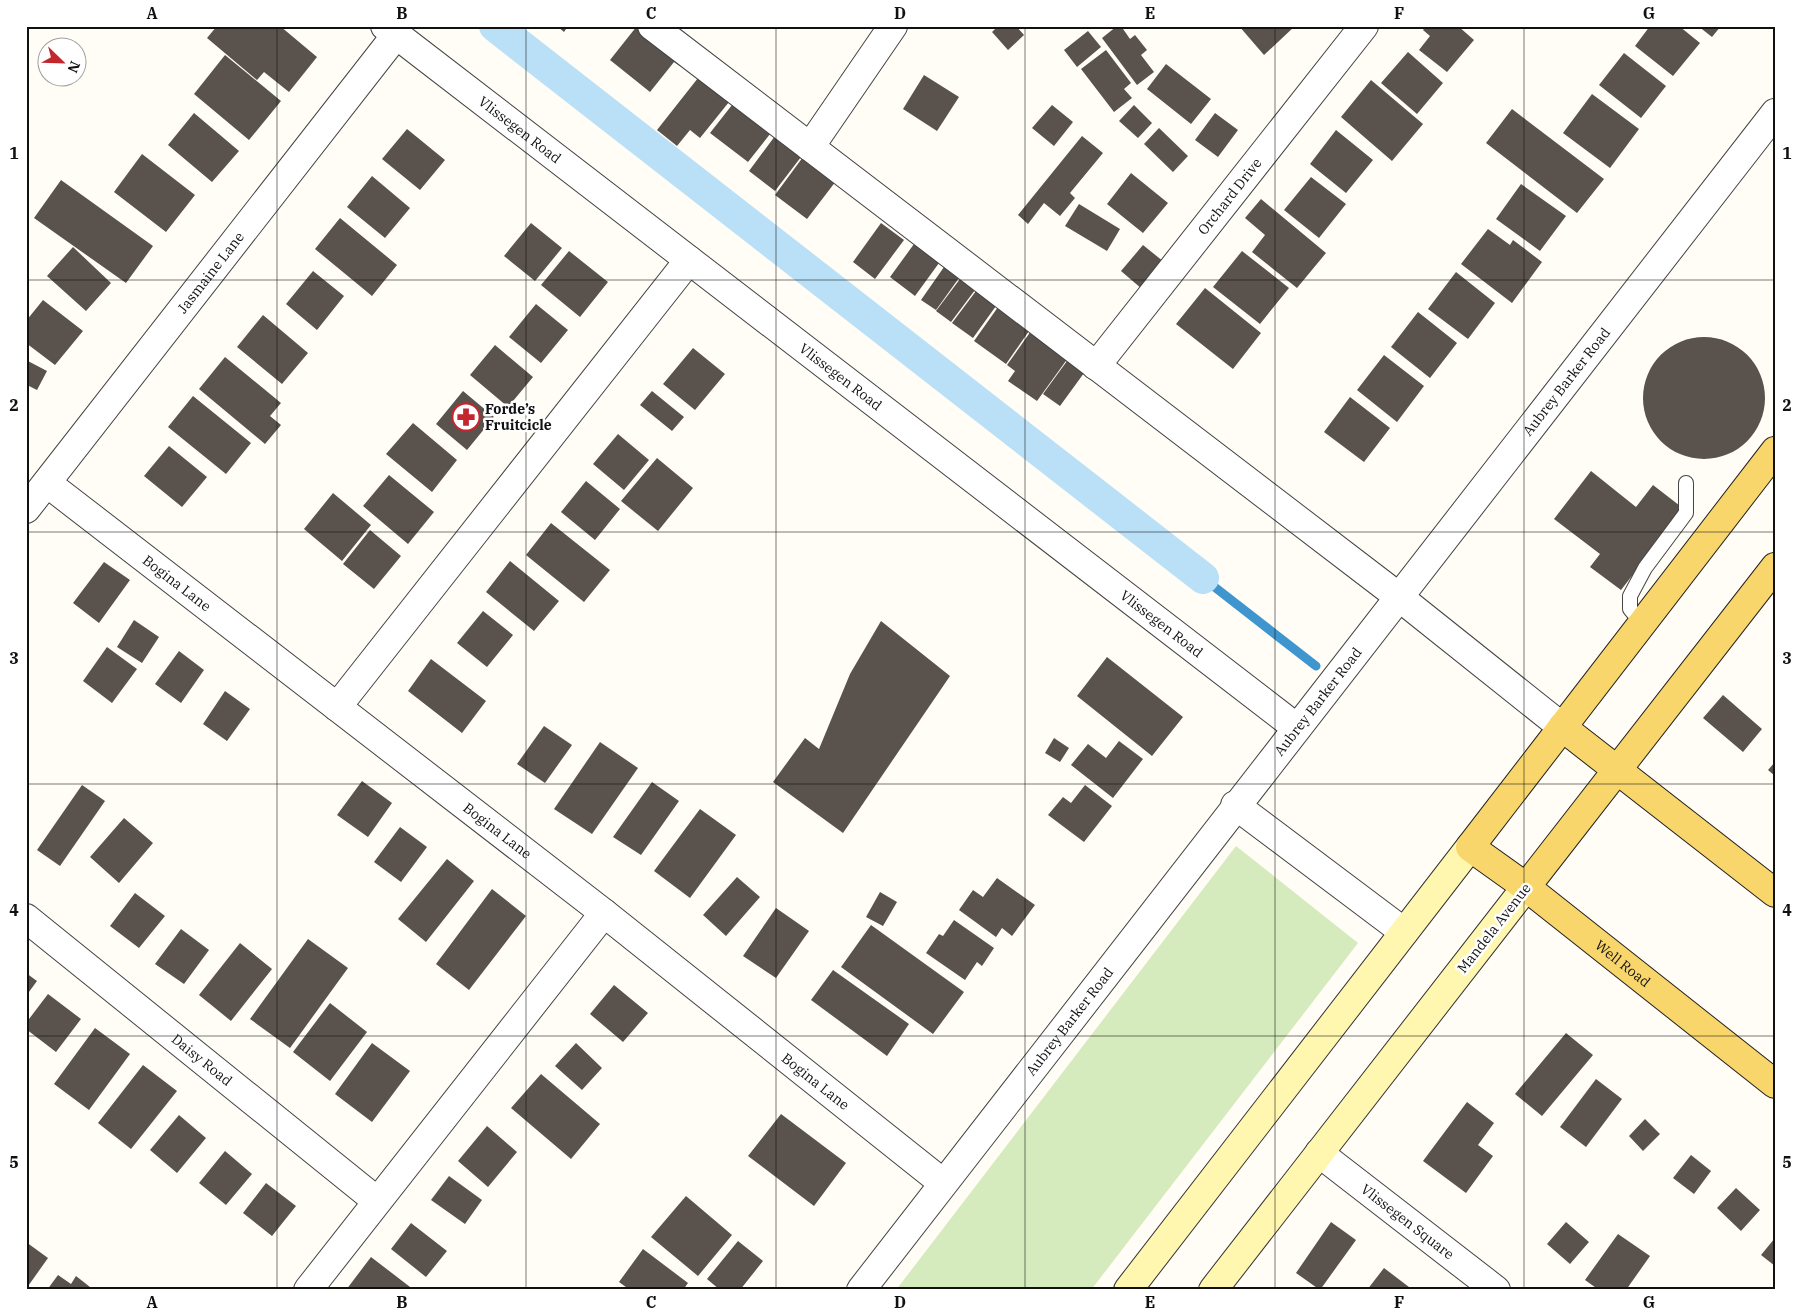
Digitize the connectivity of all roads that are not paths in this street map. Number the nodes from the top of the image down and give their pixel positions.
1 (652, 26) edge
2 (893, 26) edge
3 (1364, 26) edge
4 (390, 31) edge
5 (1775, 113) edge
6 (810, 147) junction
7 (688, 260) junction
8 (1096, 366) junction
9 (1775, 451) edge
10 (47, 483) junction
11 (1686, 483) dead end
12 (26, 509) edge
13 (1775, 567) edge
14 (1399, 597) junction
15 (1642, 624) junction
16 (337, 707) junction
17 (1562, 727) junction
18 (1297, 728) junction
19 (1617, 770) junction
20 (1236, 805) junction
21 (1470, 846) junction
22 (1526, 887) junction
23 (1775, 893) edge
24 (604, 913) junction
25 (26, 918) edge
26 (1404, 932) junction
27 (1775, 1084) edge
28 (1320, 1152) junction
29 (943, 1183) junction
30 (377, 1201) junction
31 (308, 1290) edge
32 (861, 1290) edge
33 (1128, 1290) edge
34 (1213, 1290) edge
35 (1496, 1290) edge

1 - 6 street
2 - 6 street
3 - 8 street, Orchard Drive
4 - 7 street, Vlissegen Road
4 - 10 street, Jasmaine Lane
5 - 14 street, Aubrey Barker Road
6 - 8 street
7 - 16 street
7 - 18 street, Vlissegen Road
8 - 14 street
9 - 15 main road
10 - 12 street, Jasmaine Lane
10 - 16 street, Bogina Lane
11 - 15 lane
13 - 19 main road, Mandela Avenue
14 - 17 street
14 - 18 street, Aubrey Barker Road
15 - 17 main road
16 - 24 street, Bogina Lane
17 - 19 main road
17 - 21 main road
18 - 20 street, Aubrey Barker Road
19 - 22 main road, Mandela Avenue
19 - 23 main road
20 - 26 street
20 - 29 street, Aubrey Barker Road
21 - 22 main road, Well Road
21 - 26 main road
22 - 27 main road, Well Road
22 - 28 main road, Mandela Avenue
24 - 29 street, Bogina Lane
24 - 30 street
25 - 30 street, Daisy Road
26 - 33 main road
28 - 34 main road, Mandela Avenue
28 - 35 street, Vlissegen Square
29 - 32 street, Aubrey Barker Road
30 - 31 street

